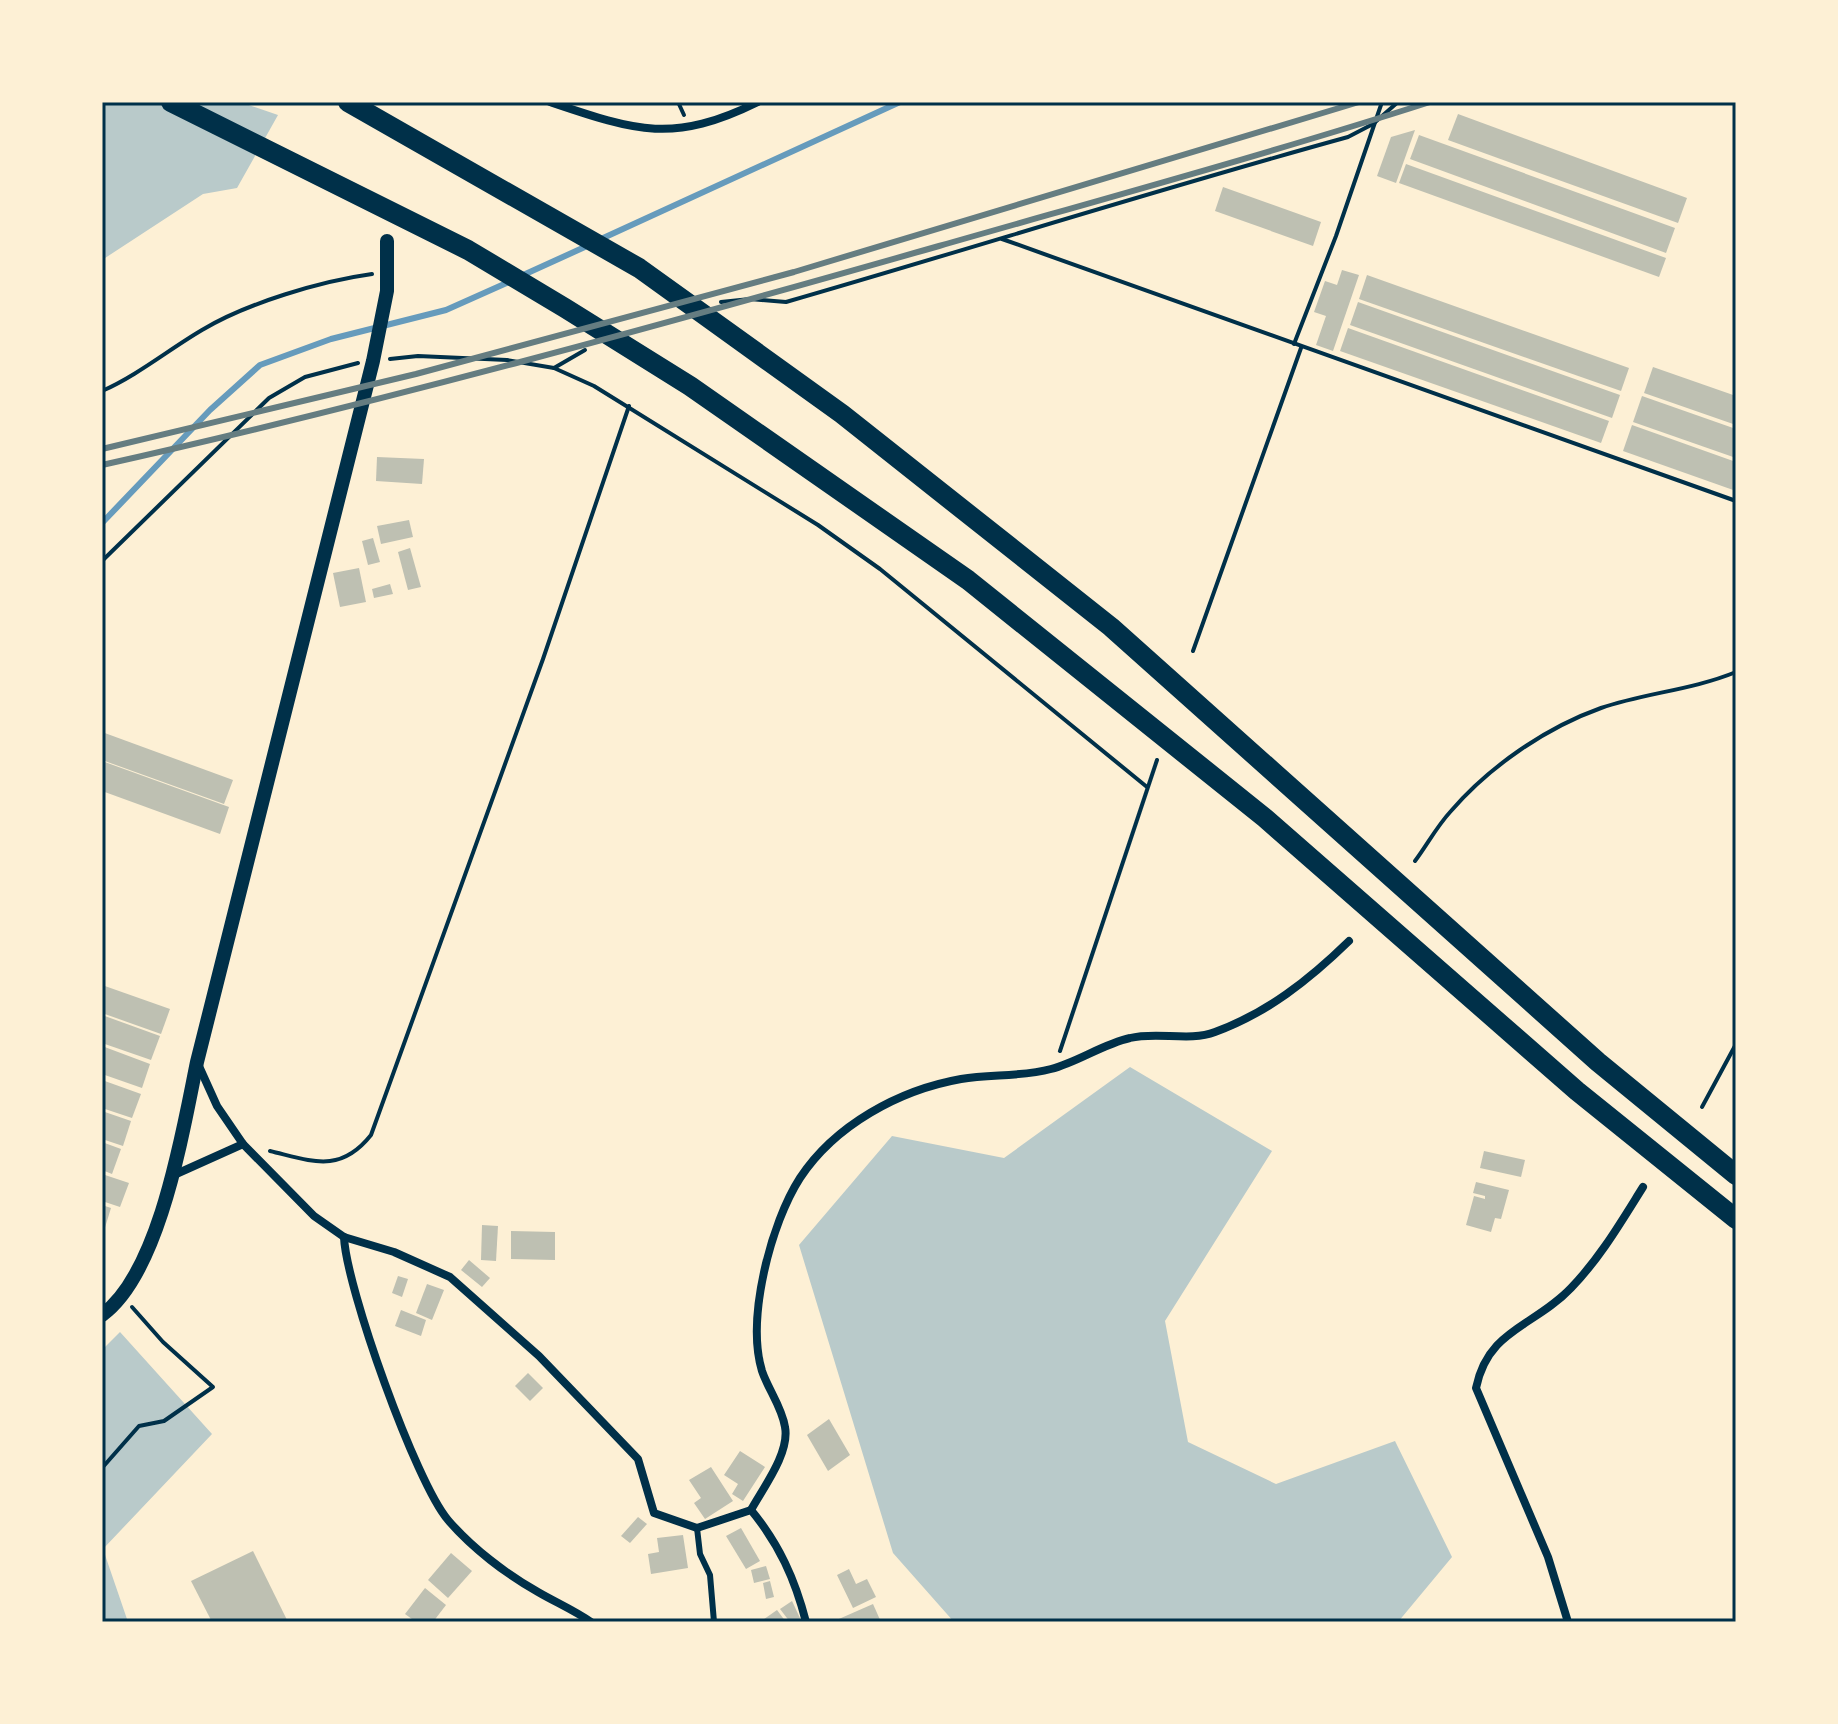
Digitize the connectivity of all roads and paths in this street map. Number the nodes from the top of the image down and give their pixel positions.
1 (171, 102) edge
2 (348, 102) edge
3 (550, 102) edge
4 (758, 102) edge
5 (1382, 102) edge
6 (1398, 102) edge
7 (1375, 122) junction
8 (1002, 239) junction
9 (387, 241) dead end
10 (387, 274) junction
11 (715, 303) dead end
12 (1293, 345) junction
13 (1301, 348) junction
14 (585, 350) dead end
15 (373, 361) junction
16 (554, 368) junction
17 (102, 391) edge
18 (629, 406) junction
19 (1736, 501) edge
20 (102, 561) edge
21 (1193, 651) dead end
22 (1736, 672) edge
23 (1157, 760) dead end
24 (1147, 787) junction
25 (1415, 861) dead end
26 (1349, 941) dead end
27 (1736, 1044) edge
28 (197, 1062) junction
29 (1055, 1068) junction
30 (1702, 1107) dead end
31 (243, 1144) junction
32 (174, 1175) junction
33 (1736, 1175) edge
34 (1643, 1187) dead end
35 (1736, 1219) edge
36 (344, 1237) junction
37 (121, 1295) junction
38 (102, 1315) edge
39 (102, 1468) edge
40 (751, 1510) junction
41 (697, 1528) junction
42 (591, 1622) edge
43 (714, 1622) edge
44 (806, 1622) edge
45 (1568, 1622) edge

1 - 35 highway
2 - 33 highway
3 - 4 street
5 - 7 path
6 - 7 path
7 - 8 path
7 - 12 path
8 - 11 path
8 - 12 path
9 - 10 street
10 - 15 street
10 - 17 path
12 - 13 path
13 - 19 path
13 - 21 path
14 - 16 path
15 - 16 path
15 - 20 path
15 - 28 street
16 - 18 path
18 - 24 path
18 - 31 path
22 - 25 path
23 - 24 path
24 - 29 path
26 - 29 street
27 - 30 path
28 - 31 street
28 - 32 street
29 - 40 street
31 - 32 street
31 - 36 street
32 - 37 street
34 - 45 street
36 - 41 street
36 - 42 street
37 - 38 street
37 - 39 path
40 - 41 street
40 - 44 street
41 - 43 lane

